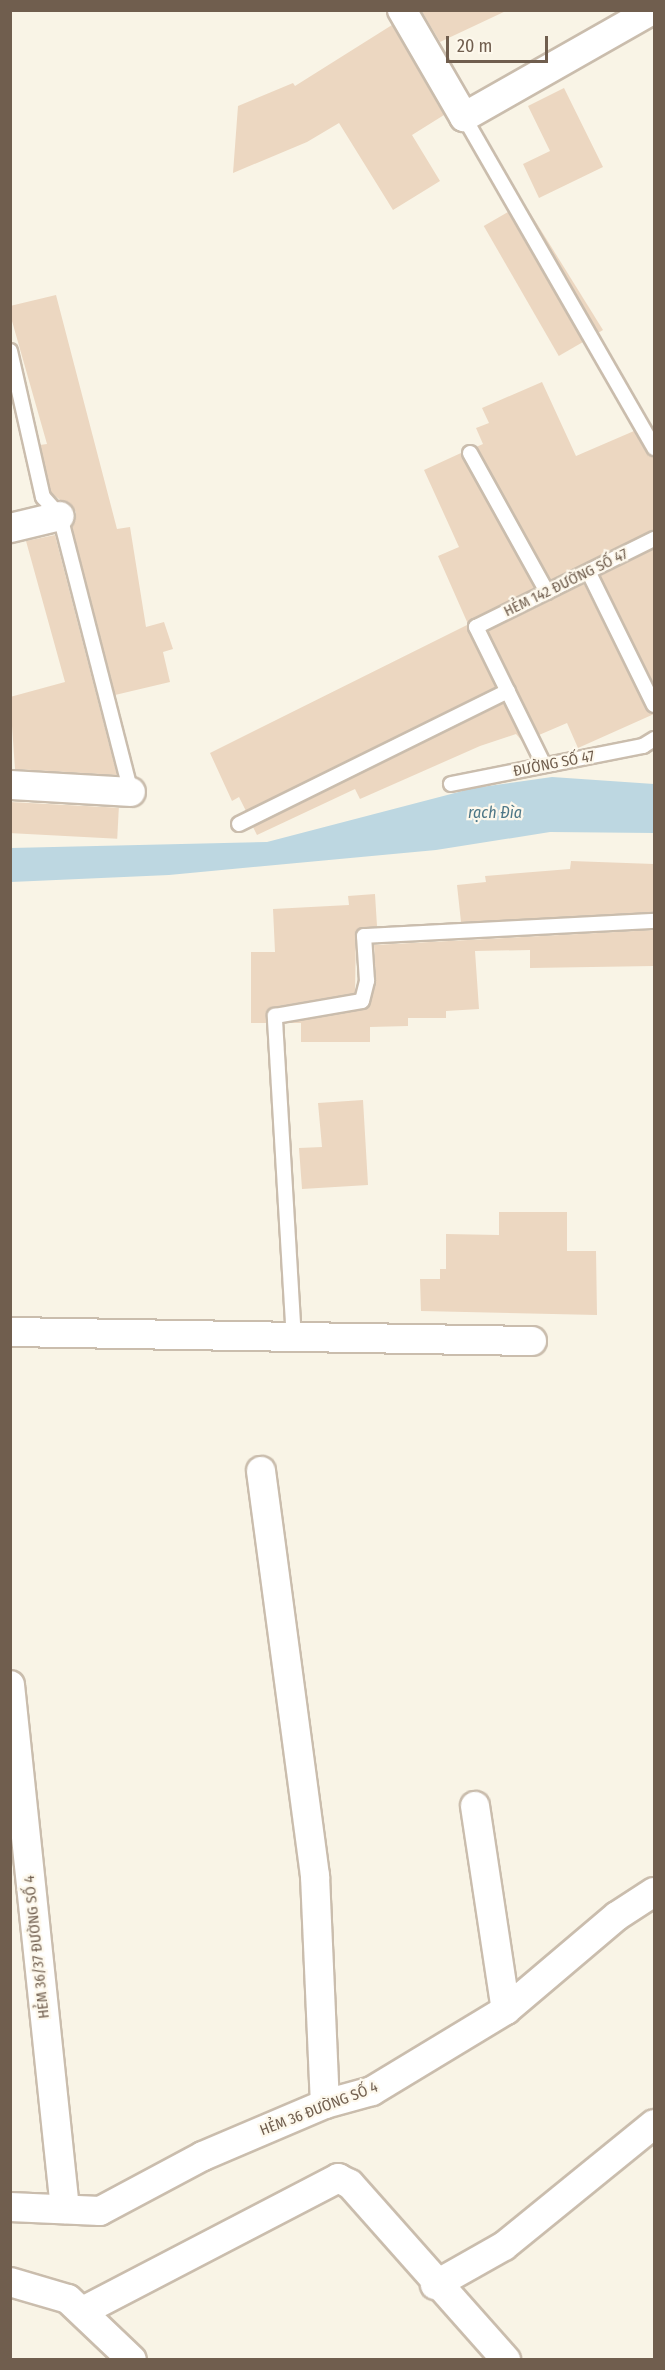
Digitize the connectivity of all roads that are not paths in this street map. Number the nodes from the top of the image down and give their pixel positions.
1 (402, 10) edge
2 (652, 10) edge
3 (464, 117) junction
4 (10, 351) edge
5 (654, 448) edge
6 (470, 453) dead end
7 (60, 516) junction
8 (10, 528) edge
9 (654, 539) edge
10 (590, 573) junction
11 (547, 592) junction
12 (508, 691) junction
13 (654, 705) edge
14 (654, 739) edge
15 (544, 765) junction
16 (452, 784) dead end
17 (10, 785) edge
18 (131, 792) joint
19 (239, 824) dead end
20 (654, 921) edge
21 (10, 1332) edge
22 (294, 1340) junction
23 (532, 1341) dead end
24 (261, 1471) dead end
25 (10, 1685) edge
26 (15, 1779) edge
27 (475, 1806) dead end
28 (654, 1892) edge
29 (506, 2010) junction
30 (325, 2104) junction
31 (654, 2124) edge
32 (10, 2207) edge
33 (65, 2209) junction
34 (10, 2283) edge
35 (435, 2284) junction
36 (83, 2311) junction
37 (132, 2360) edge
38 (506, 2360) edge

1 - 3 street
2 - 3 street
3 - 5 lane
4 - 7 lane
6 - 11 lane
7 - 8 street
7 - 18 lane
9 - 10 lane, HẺM 142 ĐƯỜNG SỐ 47
10 - 11 lane, HẺM 142 ĐƯỜNG SỐ 47
10 - 13 lane
11 - 12 lane, HẺM 142 ĐƯỜNG SỐ 47
12 - 15 lane
12 - 19 lane
14 - 15 lane, ĐƯỜNG SỐ 47
15 - 16 lane, ĐƯỜNG SỐ 47
17 - 18 street
20 - 22 lane
21 - 22 street
22 - 23 street
24 - 30 street
25 - 26 street, HẺM 36/37 ĐƯỜNG SỐ 4
26 - 33 street, HẺM 36/37 ĐƯỜNG SỐ 4
27 - 29 street
28 - 29 street, HẺM 36 ĐƯỜNG SỐ 4
29 - 30 street, HẺM 36 ĐƯỜNG SỐ 4
30 - 33 street, HẺM 36 ĐƯỜNG SỐ 4
31 - 35 street
32 - 33 street, HẺM 36 ĐƯỜNG SỐ 4
34 - 36 street
35 - 36 street
35 - 38 street
36 - 37 street

